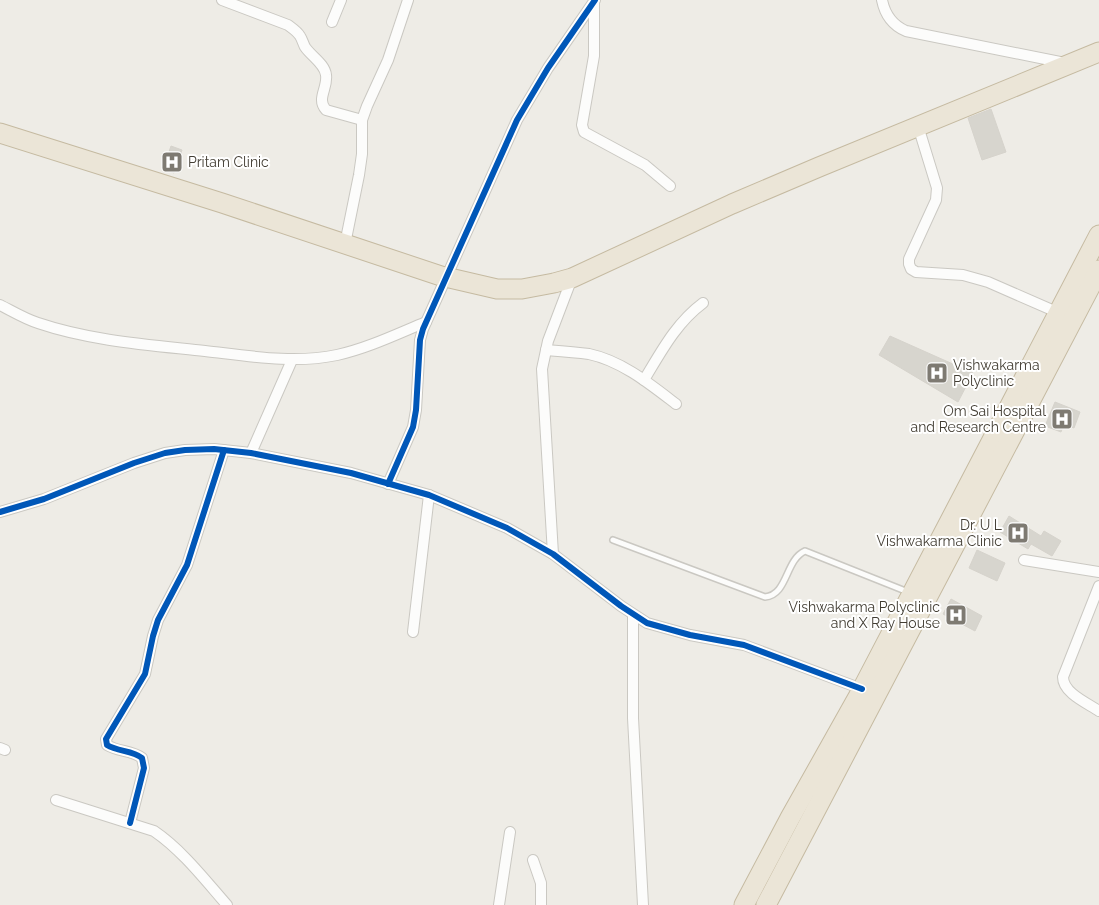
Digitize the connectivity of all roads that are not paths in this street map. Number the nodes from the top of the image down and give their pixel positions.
1 (222, 0) edge
2 (341, 0) edge
3 (408, 0) edge
4 (882, 0) edge
5 (594, 1) edge
6 (332, 22) dead end
7 (1099, 52) edge
8 (1071, 64) junction
9 (362, 120) junction
10 (918, 126) junction
11 (0, 134) edge
12 (670, 186) dead end
13 (1099, 235) edge
14 (344, 244) junction
15 (1099, 270) edge
16 (446, 277) junction
17 (572, 278) junction
18 (703, 303) dead end
19 (0, 305) edge
20 (1058, 313) junction
21 (426, 322) junction
22 (546, 350) junction
23 (292, 360) junction
24 (644, 380) junction
25 (676, 404) dead end
26 (224, 450) junction
27 (251, 453) junction
28 (388, 484) junction
29 (429, 495) junction
30 (0, 512) edge
31 (613, 540) dead end
32 (554, 554) junction
33 (1024, 560) dead end
34 (1099, 572) edge
35 (1099, 586) edge
36 (912, 594) junction
37 (633, 615) junction
38 (414, 632) dead end
39 (862, 689) junction
40 (1099, 711) edge
41 (56, 800) dead end
42 (130, 823) junction
43 (510, 832) dead end
44 (534, 860) dead end
45 (227, 905) edge
46 (500, 905) edge
47 (541, 905) edge
48 (642, 905) edge
49 (744, 905) edge
50 (766, 905) edge

1 - 9 street
2 - 6 street
3 - 9 street
4 - 8 street
5 - 12 street
5 - 16 street
7 - 8 highway
8 - 10 highway
9 - 14 street
10 - 17 highway
10 - 20 street
11 - 14 highway
13 - 20 highway
14 - 16 highway
15 - 50 highway
16 - 17 highway
16 - 21 street
17 - 22 street
18 - 24 street
19 - 23 street
20 - 36 highway
21 - 23 street
21 - 28 street
22 - 24 street
22 - 32 street
23 - 27 street
24 - 25 street
26 - 27 street
26 - 30 street
26 - 42 street
27 - 28 street
28 - 29 street
29 - 32 street
29 - 38 street
31 - 36 lane
32 - 37 street
33 - 34 street
35 - 40 street
36 - 39 highway
37 - 39 street
37 - 48 street
39 - 49 highway
41 - 42 street
42 - 45 street
43 - 46 street
44 - 47 street

